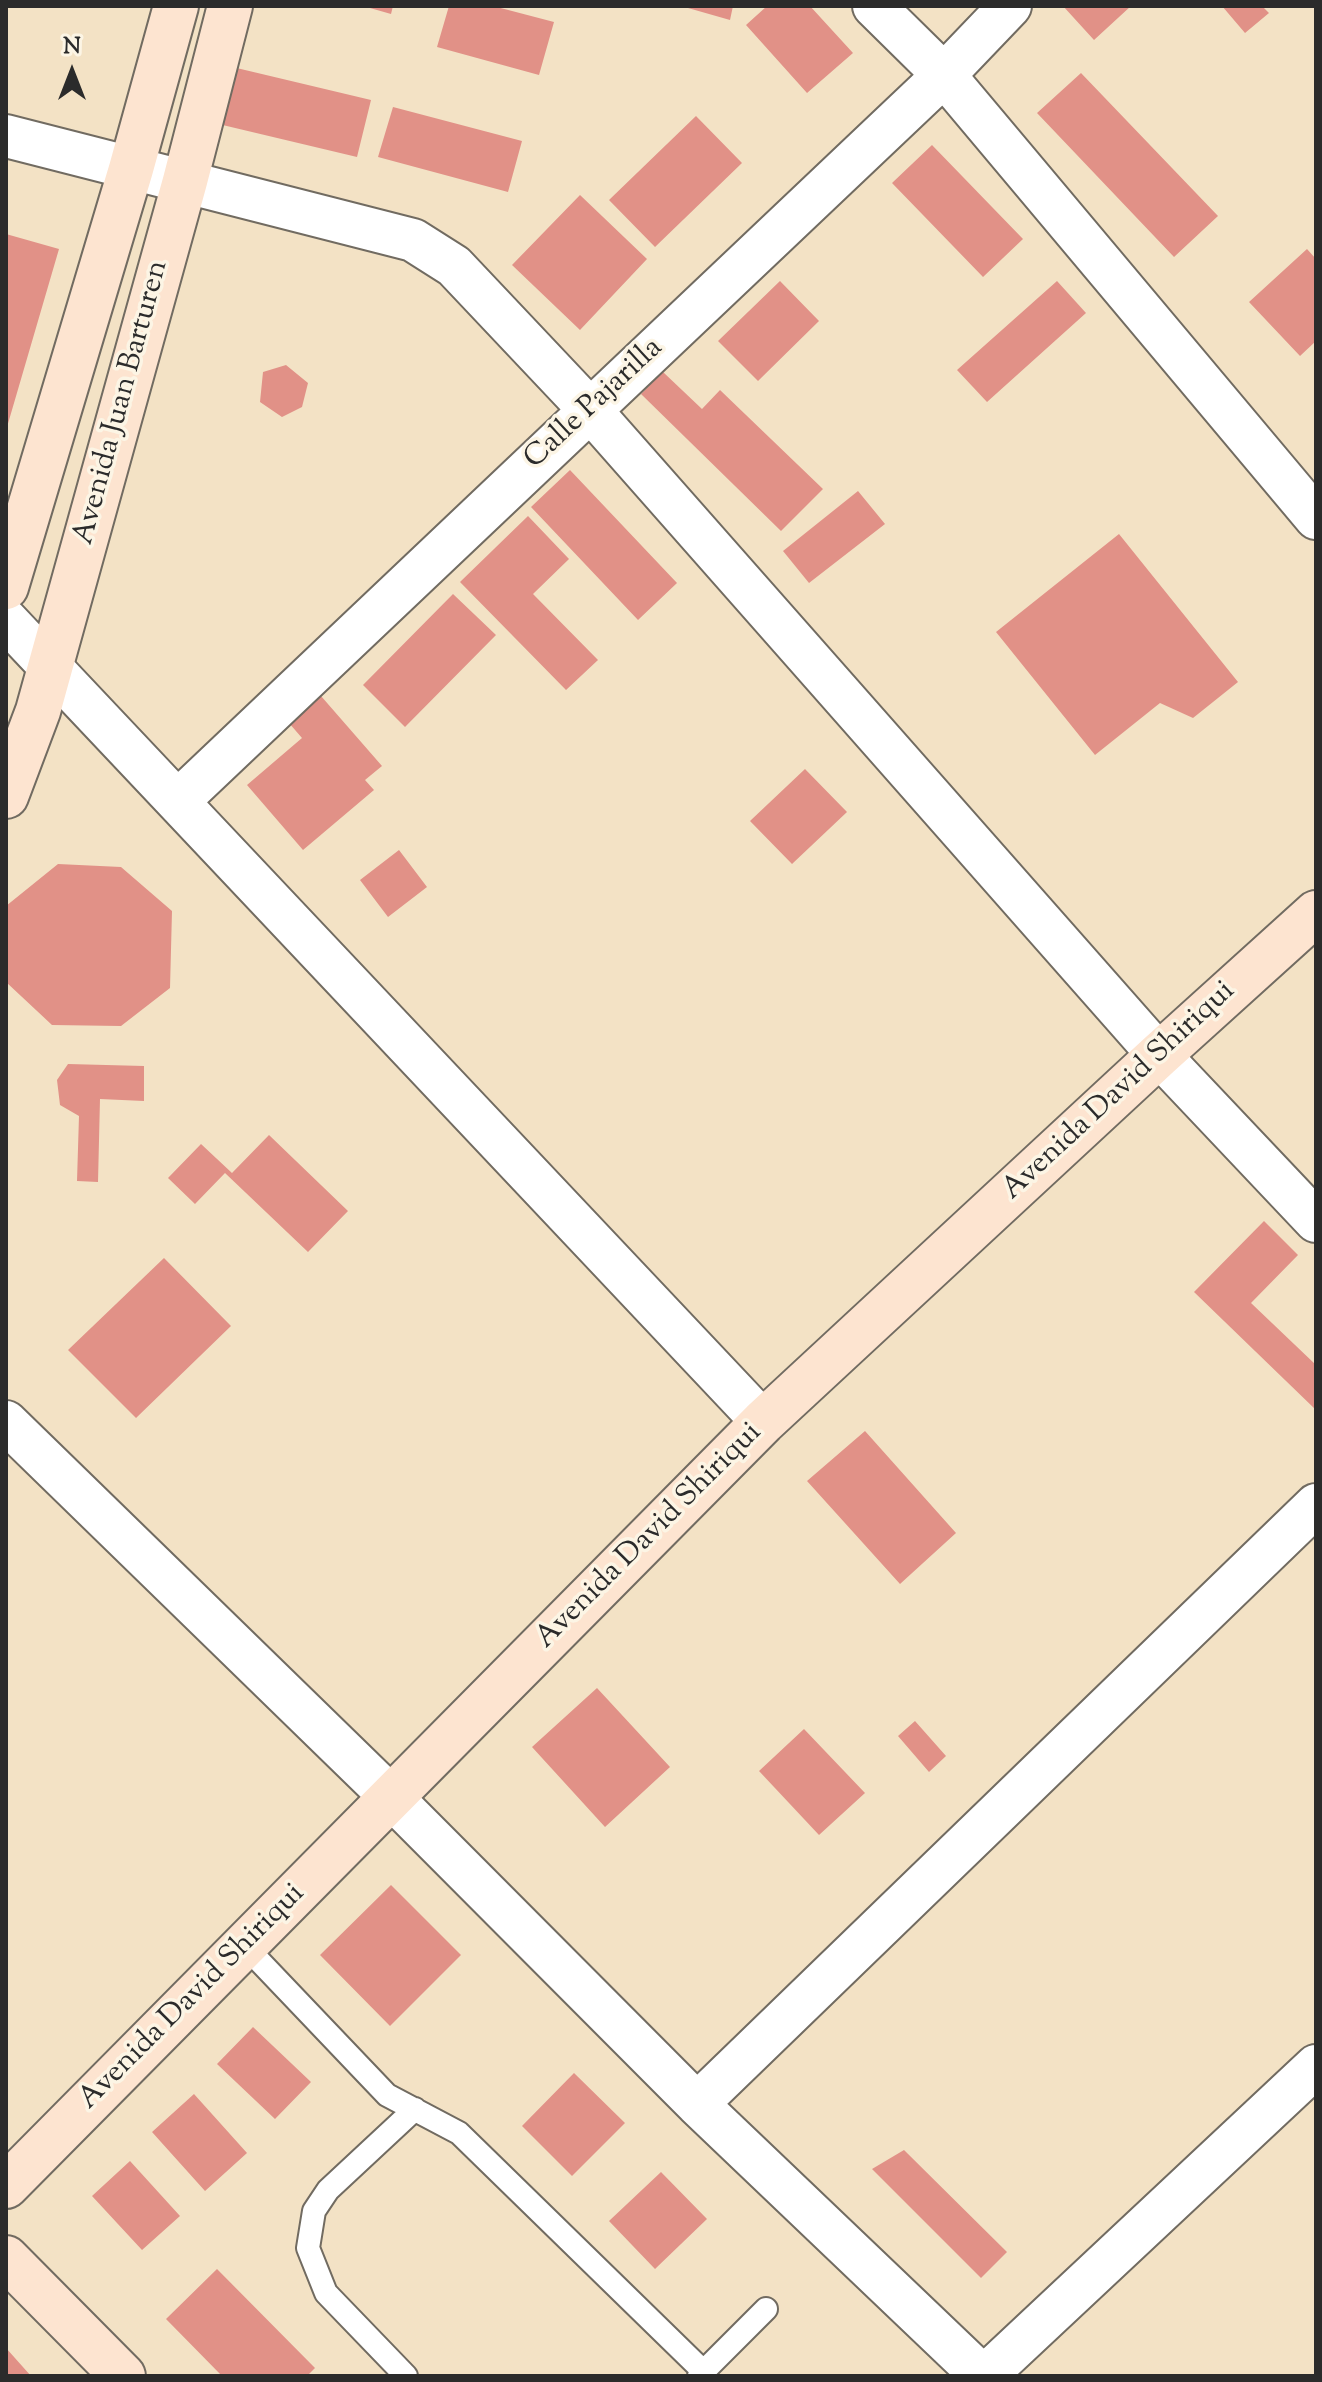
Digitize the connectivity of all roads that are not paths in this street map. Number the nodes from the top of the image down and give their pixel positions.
1 (176, 6) edge
2 (230, 6) edge
3 (874, 6) edge
4 (1010, 6) edge
5 (944, 75) junction
6 (6, 136) edge
7 (131, 169) junction
8 (185, 181) junction
9 (590, 410) junction
10 (1316, 518) edge
11 (6, 587) edge
12 (6, 620) edge
13 (50, 667) junction
14 (6, 796) edge
15 (178, 801) junction
16 (1316, 913) edge
17 (1159, 1055) junction
18 (1316, 1221) edge
19 (6, 1422) edge
20 (763, 1422) junction
21 (1316, 1505) edge
22 (392, 1798) junction
23 (245, 1946) junction
24 (1316, 2066) edge
25 (697, 2104) junction
26 (415, 2109) junction
27 (6, 2186) edge
28 (6, 2258) edge
29 (766, 2309) dead end
30 (702, 2374) edge
31 (123, 2376) edge
32 (406, 2376) edge
33 (984, 2376) edge

1 - 7 main road, Avenida Juan Barturen
2 - 8 main road, Avenida Juan Barturen
3 - 5 street
4 - 5 street, Calle Pajarilla
5 - 9 street, Calle Pajarilla
5 - 10 street
6 - 7 street
7 - 8 street
7 - 11 main road, Avenida Juan Barturen
8 - 9 street
8 - 13 main road, Avenida Juan Barturen
9 - 15 street, Calle Pajarilla
9 - 17 street
12 - 13 street
13 - 14 main road, Avenida Juan Barturen
13 - 15 street
15 - 20 street
16 - 17 main road, Avenida David Shiriqui
17 - 18 street
17 - 20 main road, Avenida David Shiriqui
19 - 22 street
20 - 22 main road, Avenida David Shiriqui
21 - 25 street
22 - 23 main road, Avenida David Shiriqui
22 - 25 street
23 - 26 lane
23 - 27 main road, Avenida David Shiriqui
24 - 33 street
25 - 33 street
26 - 30 lane
26 - 32 lane
28 - 31 main road
29 - 30 lane

